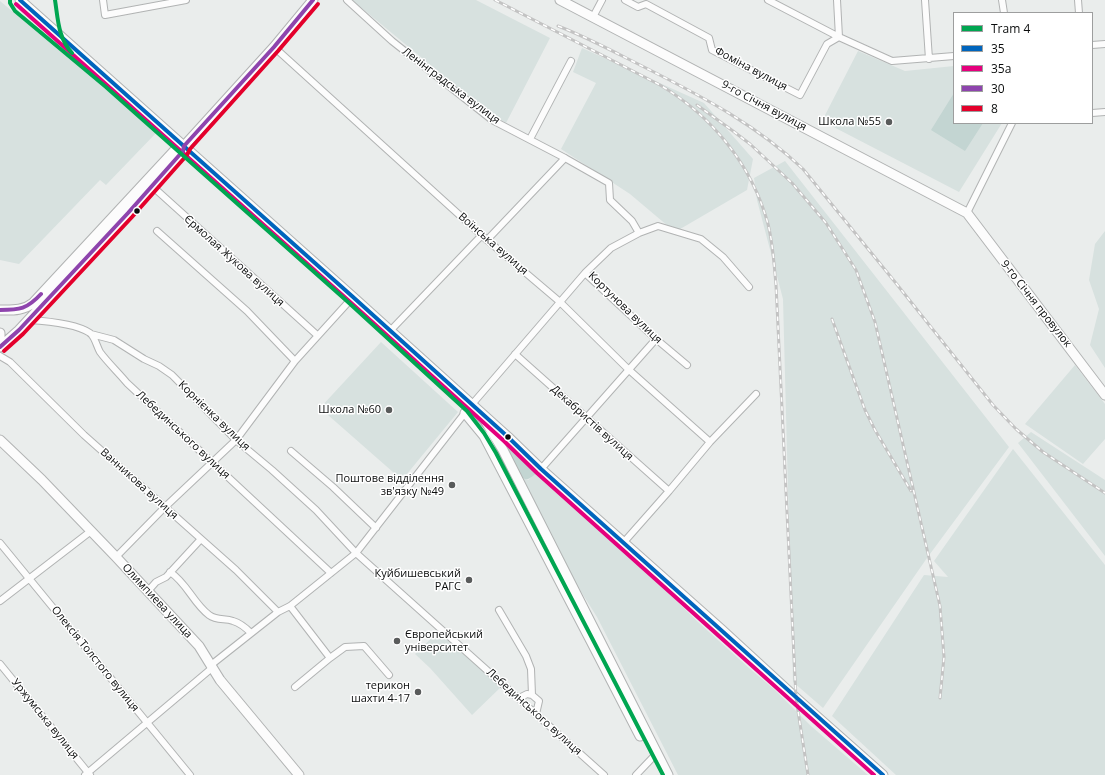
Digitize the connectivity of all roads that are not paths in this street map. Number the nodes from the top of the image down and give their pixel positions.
1 (20, 0) edge
2 (103, 0) edge
3 (186, 0) edge
4 (313, 0) edge
5 (347, 0) edge
6 (560, 0) edge
7 (602, 0) edge
8 (625, 0) edge
9 (768, 0) edge
10 (837, 0) edge
11 (925, 0) edge
12 (1002, 0) edge
13 (1078, 0) edge
14 (1004, 12) edge
15 (1079, 12) edge
16 (593, 17) junction
17 (839, 37) junction
18 (1105, 44) edge
19 (1093, 45) edge
20 (274, 47) junction
21 (953, 56) edge
22 (930, 59) junction
23 (571, 61) dead end
24 (1105, 112) edge
25 (1093, 113) edge
26 (1012, 124) edge
27 (530, 139) junction
28 (181, 146) junction
29 (565, 158) junction
30 (152, 186) junction
31 (967, 213) junction
32 (157, 231) dead end
33 (639, 233) junction
34 (482, 235) junction
35 (487, 240) junction
36 (585, 273) junction
37 (748, 287) dead end
38 (353, 297) junction
39 (560, 302) junction
40 (0, 310) edge
41 (29, 320) junction
42 (390, 331) junction
43 (0, 333) edge
44 (91, 334) junction
45 (317, 335) junction
46 (656, 339) junction
47 (0, 340) edge
48 (0, 347) edge
49 (515, 354) junction
50 (0, 356) edge
51 (295, 361) junction
52 (687, 365) dead end
53 (628, 369) junction
54 (756, 394) dead end
55 (1105, 395) edge
56 (472, 405) junction
57 (465, 413) junction
58 (482, 414) junction
59 (586, 417) junction
60 (0, 440) edge
61 (236, 440) junction
62 (710, 442) junction
63 (290, 451) dead end
64 (212, 463) junction
65 (541, 469) junction
66 (670, 491) junction
67 (165, 507) junction
68 (376, 528) junction
69 (91, 531) junction
70 (201, 539) junction
71 (624, 542) junction
72 (0, 543) edge
73 (356, 553) junction
74 (116, 557) junction
75 (170, 572) junction
76 (331, 573) junction
77 (30, 578) junction
78 (148, 591) junction
79 (0, 601) edge
80 (290, 606) junction
81 (499, 610) dead end
82 (278, 612) junction
83 (595, 632) junction
84 (251, 633) junction
85 (592, 643) junction
86 (330, 658) junction
87 (0, 664) edge
88 (211, 667) junction
89 (390, 675) dead end
90 (295, 687) dead end
91 (532, 695) junction
92 (518, 698) junction
93 (536, 714) junction
94 (147, 723) junction
95 (654, 756) junction
96 (88, 774) edge
97 (190, 775) edge
98 (299, 775) edge
99 (604, 775) edge
100 (636, 775) edge
101 (661, 775) edge
102 (668, 775) edge
103 (883, 775) edge

1 - 28 main road
2 - 3 street
4 - 20 main road
5 - 27 street, Ленінградська вулиця
6 - 16 main road, 9-го Січня вулиця
7 - 16 street
8 - 17 street, Фоміна вулиця
9 - 17 street
10 - 17 street
11 - 22 street
12 - 14 street
13 - 15 street
16 - 31 main road, 9-го Січня вулиця
17 - 22 street
18 - 19 street
20 - 28 main road
20 - 34 street, Воїнська вулиця
21 - 22 street
23 - 27 street
24 - 25 street
26 - 31 street
27 - 29 street, Ленінградська вулиця
28 - 30 main road
28 - 38 main road
28 - 40 main road
29 - 33 street, Ленінградська вулиця
29 - 35 street
30 - 41 main road
30 - 45 street, Єрмолая Жукова вулиця
31 - 55 main road, 9-го Січня провулок
32 - 51 street
33 - 36 street, Кортунова вулиця
33 - 37 street, Кортунова вулиця
34 - 35 street, Воїнська вулиця
34 - 42 street
35 - 39 street, Воїнська вулиця
36 - 39 street
36 - 46 street, Кортунова вулиця
38 - 42 main road
38 - 45 street
39 - 49 street
39 - 53 street, Воїнська вулиця
41 - 44 street
41 - 48 main road
42 - 56 main road
43 - 47 main road
44 - 61 street, Корнієнка вулиця
44 - 64 street, Лебединського вулиця
45 - 51 street
46 - 52 street, Кортунова вулиця
46 - 53 street
49 - 56 street
49 - 59 street, Декабристів вулиця
50 - 67 street, Ванникова вулиця
51 - 61 street
53 - 59 street
53 - 62 street, Воїнська вулиця
54 - 62 street
56 - 57 street
56 - 58 main road
57 - 68 street
57 - 85 main road
58 - 65 main road
58 - 83 main road
59 - 65 street
59 - 66 street, Декабристів вулиця
60 - 69 main road, Олимпиева улица
61 - 64 street
61 - 73 street, Корнієнка вулиця
62 - 66 street
63 - 68 street
64 - 67 street
64 - 76 street, Лебединського вулиця
65 - 71 main road
66 - 71 street
67 - 70 street, Ванникова вулиця
67 - 74 street
68 - 73 street
69 - 74 main road, Олимпиева улица
69 - 77 street
70 - 75 street
70 - 82 street, Ванникова вулиця
71 - 103 main road
72 - 77 street, Олексія Толстого вулиця
73 - 76 street
73 - 92 street, Лебединського вулиця
74 - 78 main road, Олимпиева улица
75 - 78 street
75 - 84 street
76 - 80 street
77 - 79 street
77 - 94 street, Олексія Толстого вулиця
78 - 88 main road, Олимпиева улица
80 - 82 street
80 - 86 street
81 - 91 street
82 - 84 street
83 - 85 main road
83 - 95 main road
84 - 88 street
85 - 95 main road
86 - 89 street
86 - 90 street
87 - 96 street, Уржумська вулиця
88 - 94 street
88 - 98 main road, Олимпиева улица
91 - 92 street
91 - 93 street
92 - 93 street, Лебединського вулиця
93 - 99 street, Лебединського вулиця
94 - 96 street
94 - 97 street, Олексія Толстого вулиця
95 - 100 street
95 - 101 main road
95 - 102 main road

